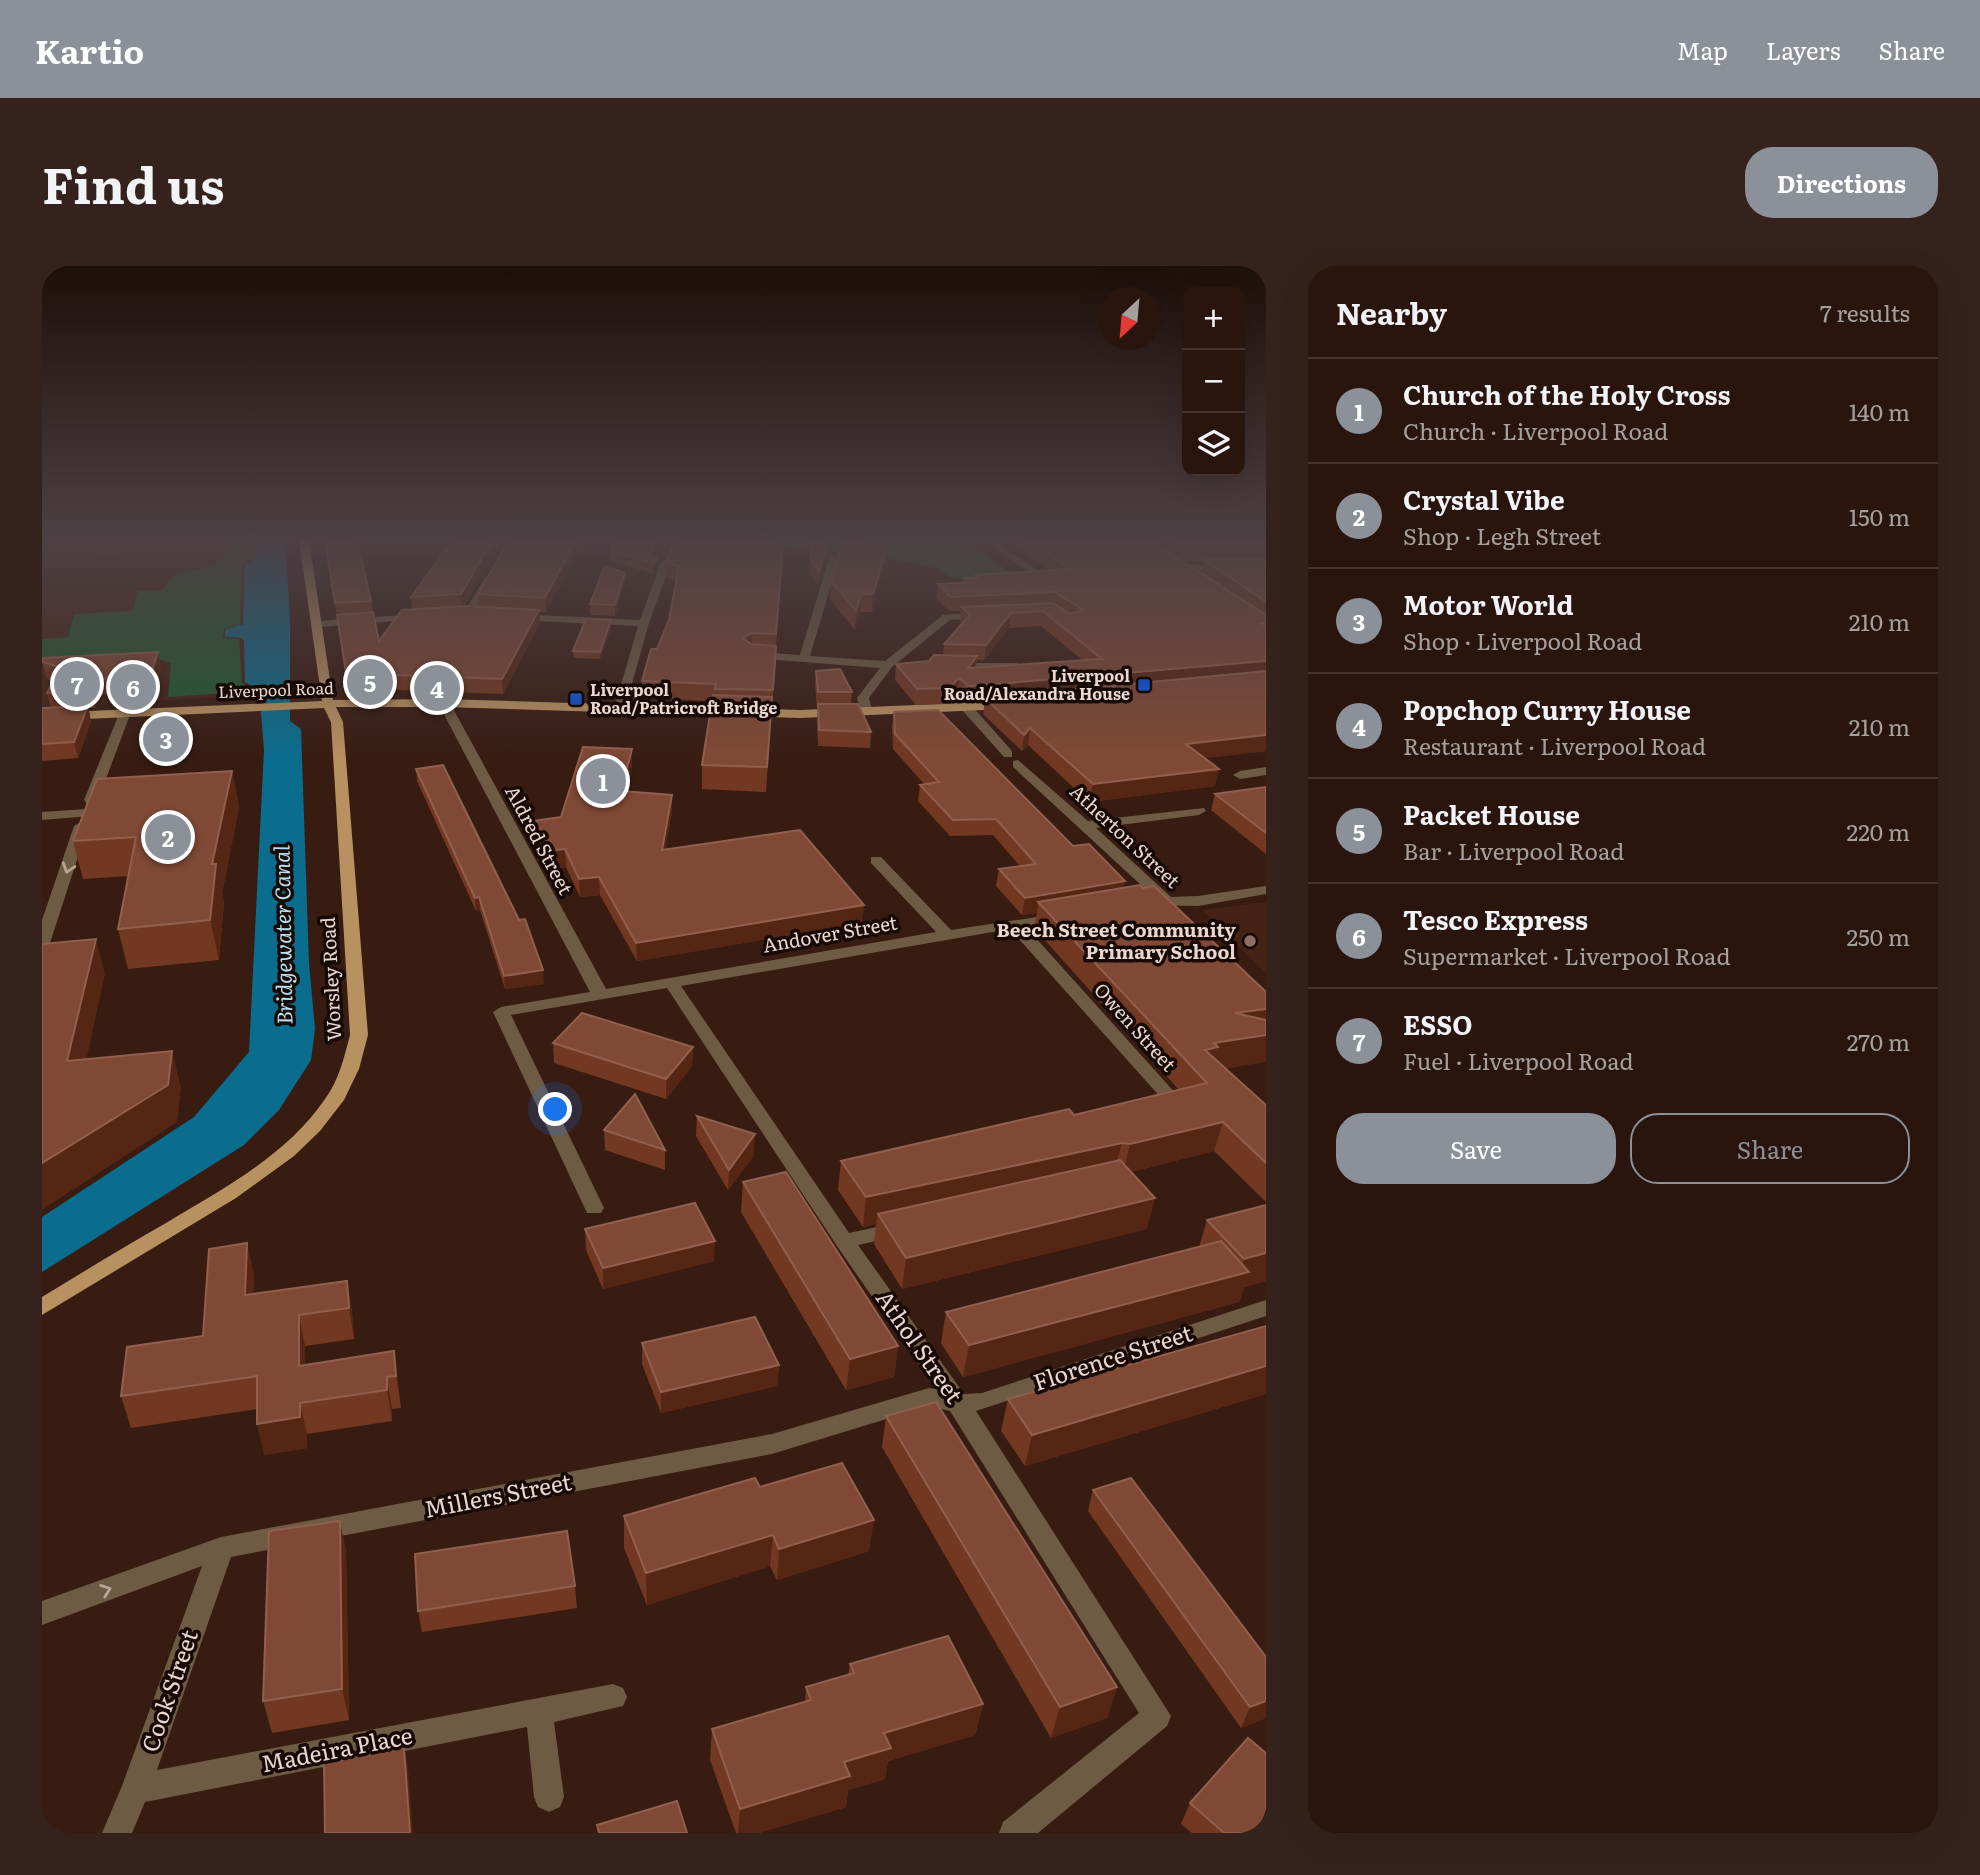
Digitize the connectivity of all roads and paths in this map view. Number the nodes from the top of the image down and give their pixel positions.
1 (316, 613) edge
2 (464, 613) edge
3 (647, 613) edge
4 (818, 613) edge
5 (1001, 614) edge
6 (482, 615) edge
7 (427, 616) edge
8 (509, 616) edge
9 (643, 623) junction
10 (318, 624) junction
11 (751, 655) edge
12 (804, 659) junction
13 (888, 666) junction
14 (914, 666) edge
15 (940, 666) edge
16 (1017, 666) edge
17 (444, 703) junction
18 (328, 704) junction
19 (1026, 704) edge
20 (967, 708) junction
21 (620, 709) junction
22 (125, 712) junction
23 (867, 713) junction
24 (42, 717) edge
25 (1266, 771) edge
26 (1240, 775) dead end
27 (1199, 811) dead end
28 (86, 813) junction
29 (42, 816) edge
30 (1088, 825) junction
31 (876, 860) dead end
32 (1266, 890) edge
33 (1136, 902) edge
34 (1168, 902) junction
35 (1068, 915) edge
36 (1187, 920) edge
37 (1014, 924) junction
38 (45, 926) edge
39 (947, 935) junction
40 (42, 943) edge
41 (672, 984) junction
42 (601, 996) junction
43 (1169, 1096) edge
44 (594, 1208) dead end
45 (912, 1226) edge
46 (844, 1241) junction
47 (42, 1307) edge
48 (1266, 1307) edge
49 (958, 1404) junction
50 (220, 1548) junction
51 (42, 1614) edge
52 (613, 1697) dead end
53 (539, 1711) junction
54 (136, 1789) junction
55 (549, 1797) dead end
56 (117, 1833) edge
57 (1014, 1833) edge

1 - 10 main road, Worsley Road
2 - 6 street
3 - 9 street
4 - 12 street
5 - 13 street
7 - 10 street
8 - 9 street
9 - 21 street
10 - 18 main road, Worsley Road
11 - 12 street
12 - 13 street
13 - 14 street
13 - 23 street
15 - 16 street
17 - 18 main road, Liverpool Road
17 - 21 main road, Liverpool Road
17 - 42 street, Aldred Street
18 - 22 main road, Liverpool Road
18 - 47 main road, Worsley Road
19 - 20 main road, Liverpool Road
20 - 23 main road, Liverpool Road
20 - 30 street, Atherton Street
21 - 23 main road, Liverpool Road
22 - 24 main road, Liverpool Road
22 - 28 street
25 - 26 street
27 - 30 street
28 - 29 street
28 -> 38 street
30 - 34 street, Atherton Street
31 - 39 street
32 - 34 street
33 - 34 street
34 - 36 street, Atherton Street
35 - 37 street, Andover Street
37 - 39 street, Andover Street
37 - 43 street, Owen Street
38 - 40 street
39 - 41 street, Andover Street
41 - 42 street, Andover Street
41 - 46 street, Athol Street
42 - 44 street, Andover Street
45 - 46 street
46 - 49 street, Athol Street
48 - 49 street, Florence Street
49 - 50 street, Millers Street
49 - 57 street, Athol Street
51 -> 50 street, Millers Street
50 - 54 street, Cook Street
52 - 53 street, Madeira Place
53 - 54 street, Madeira Place
53 - 55 street
54 - 56 street, Cook Street

